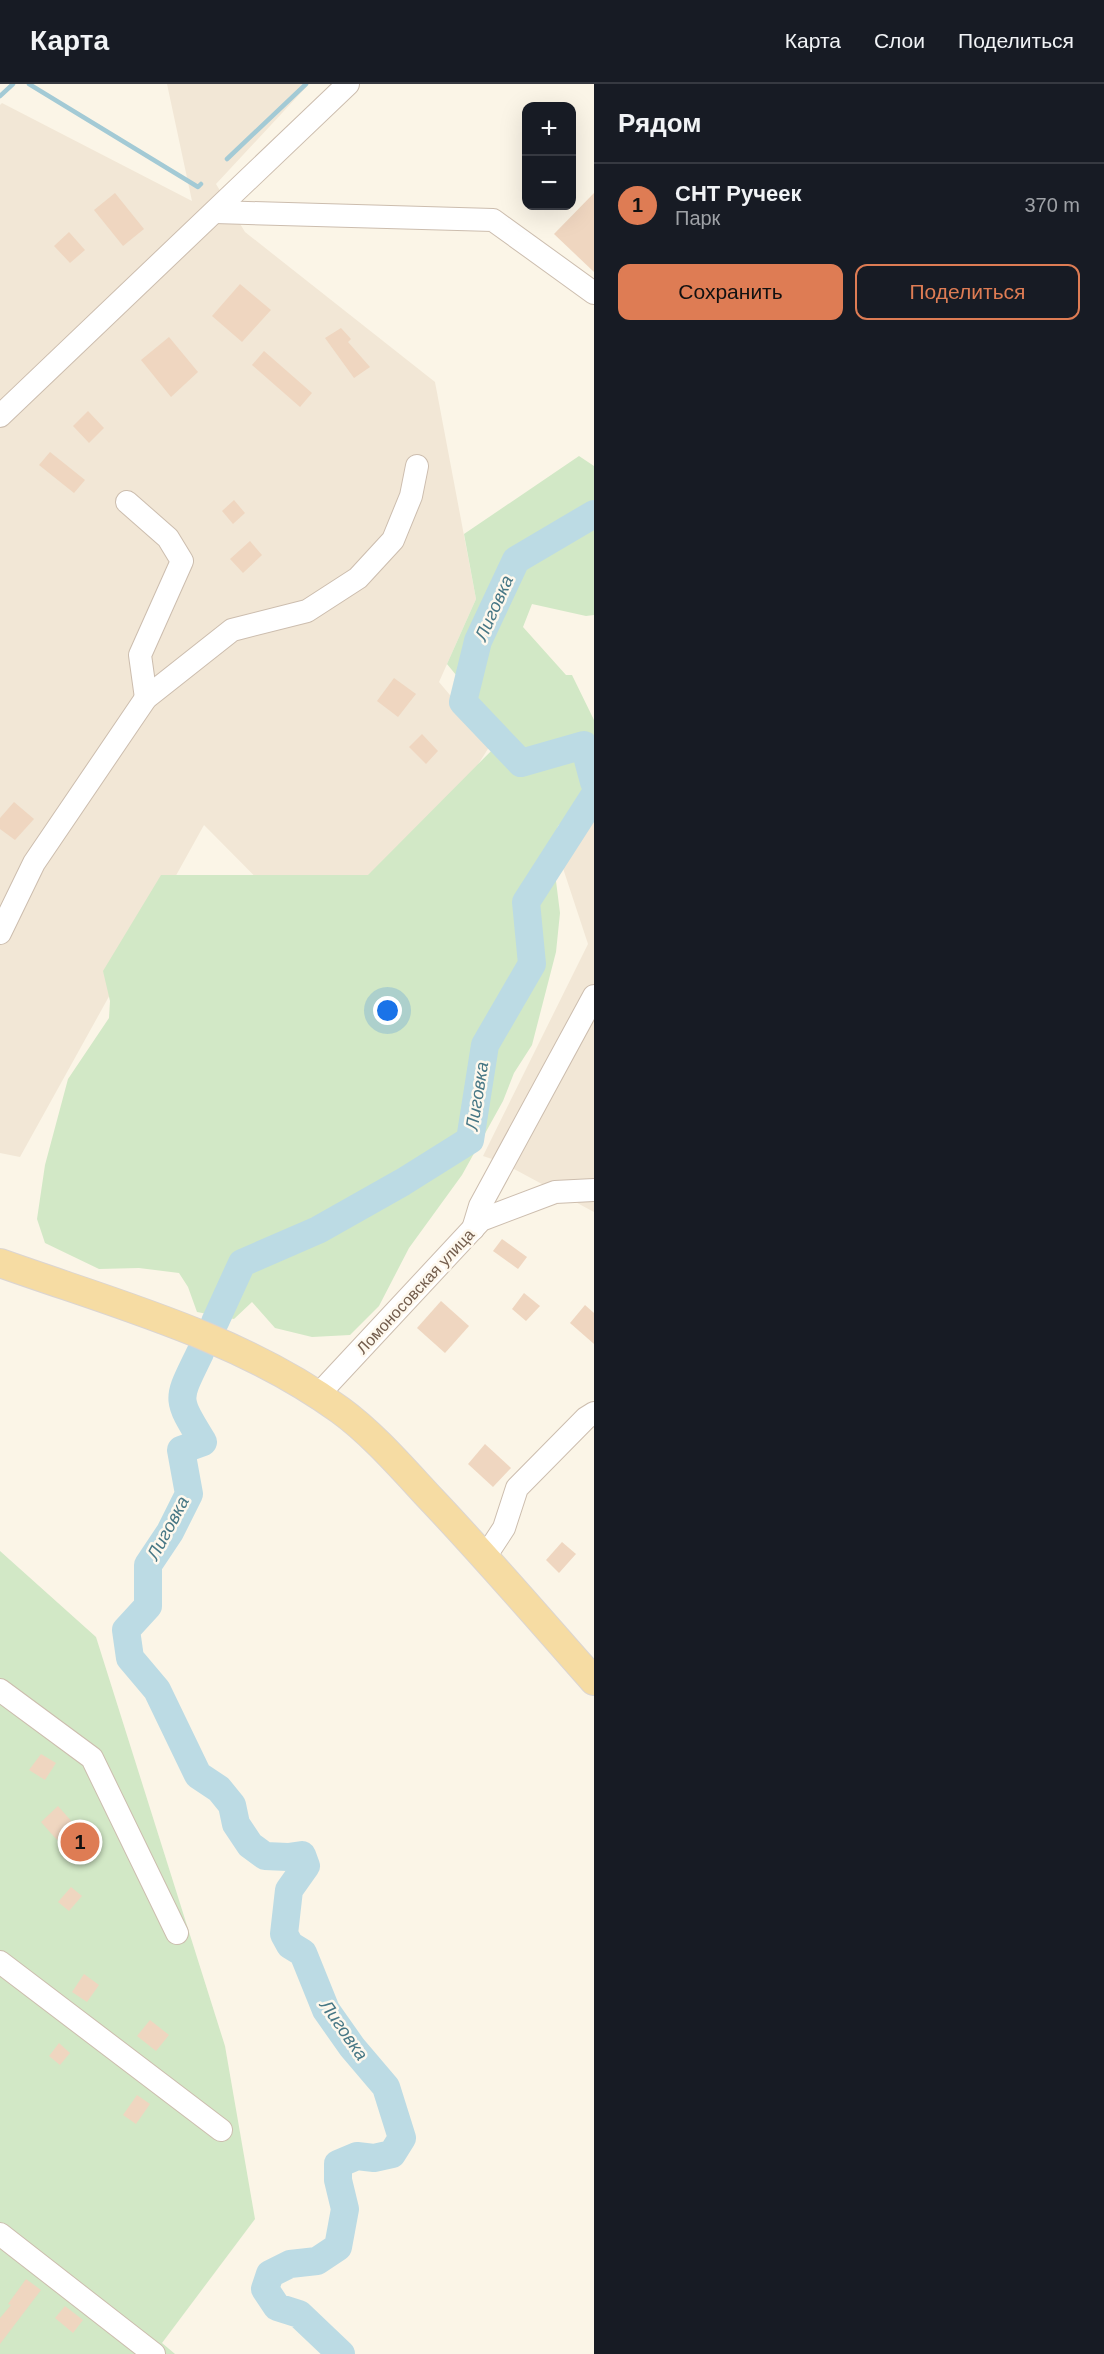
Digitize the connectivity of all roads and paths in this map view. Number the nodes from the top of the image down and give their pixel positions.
1 (348, 84) edge
2 (215, 212) junction
3 (594, 293) edge
4 (0, 416) edge
5 (417, 466) dead end
6 (127, 502) dead end
7 (146, 698) junction
8 (0, 933) edge
9 (594, 996) edge
10 (594, 1190) edge
11 (473, 1228) junction
12 (0, 1263) edge
13 (317, 1396) junction
14 (594, 1413) edge
15 (485, 1557) junction
16 (594, 1681) edge
17 (0, 1690) edge
18 (177, 1933) dead end
19 (0, 1962) edge
20 (221, 2130) dead end
21 (0, 2234) edge
22 (154, 2354) edge

1 - 2 street
2 - 3 street
2 - 4 street
5 - 7 street
6 - 7 street
7 - 8 street
9 - 11 street
10 - 11 street, Ломоносовская улица
11 - 13 street, Ломоносовская улица
12 - 13 main road
13 - 15 main road
14 - 15 street
15 - 16 main road
17 - 18 street
19 - 20 street
21 - 22 street

